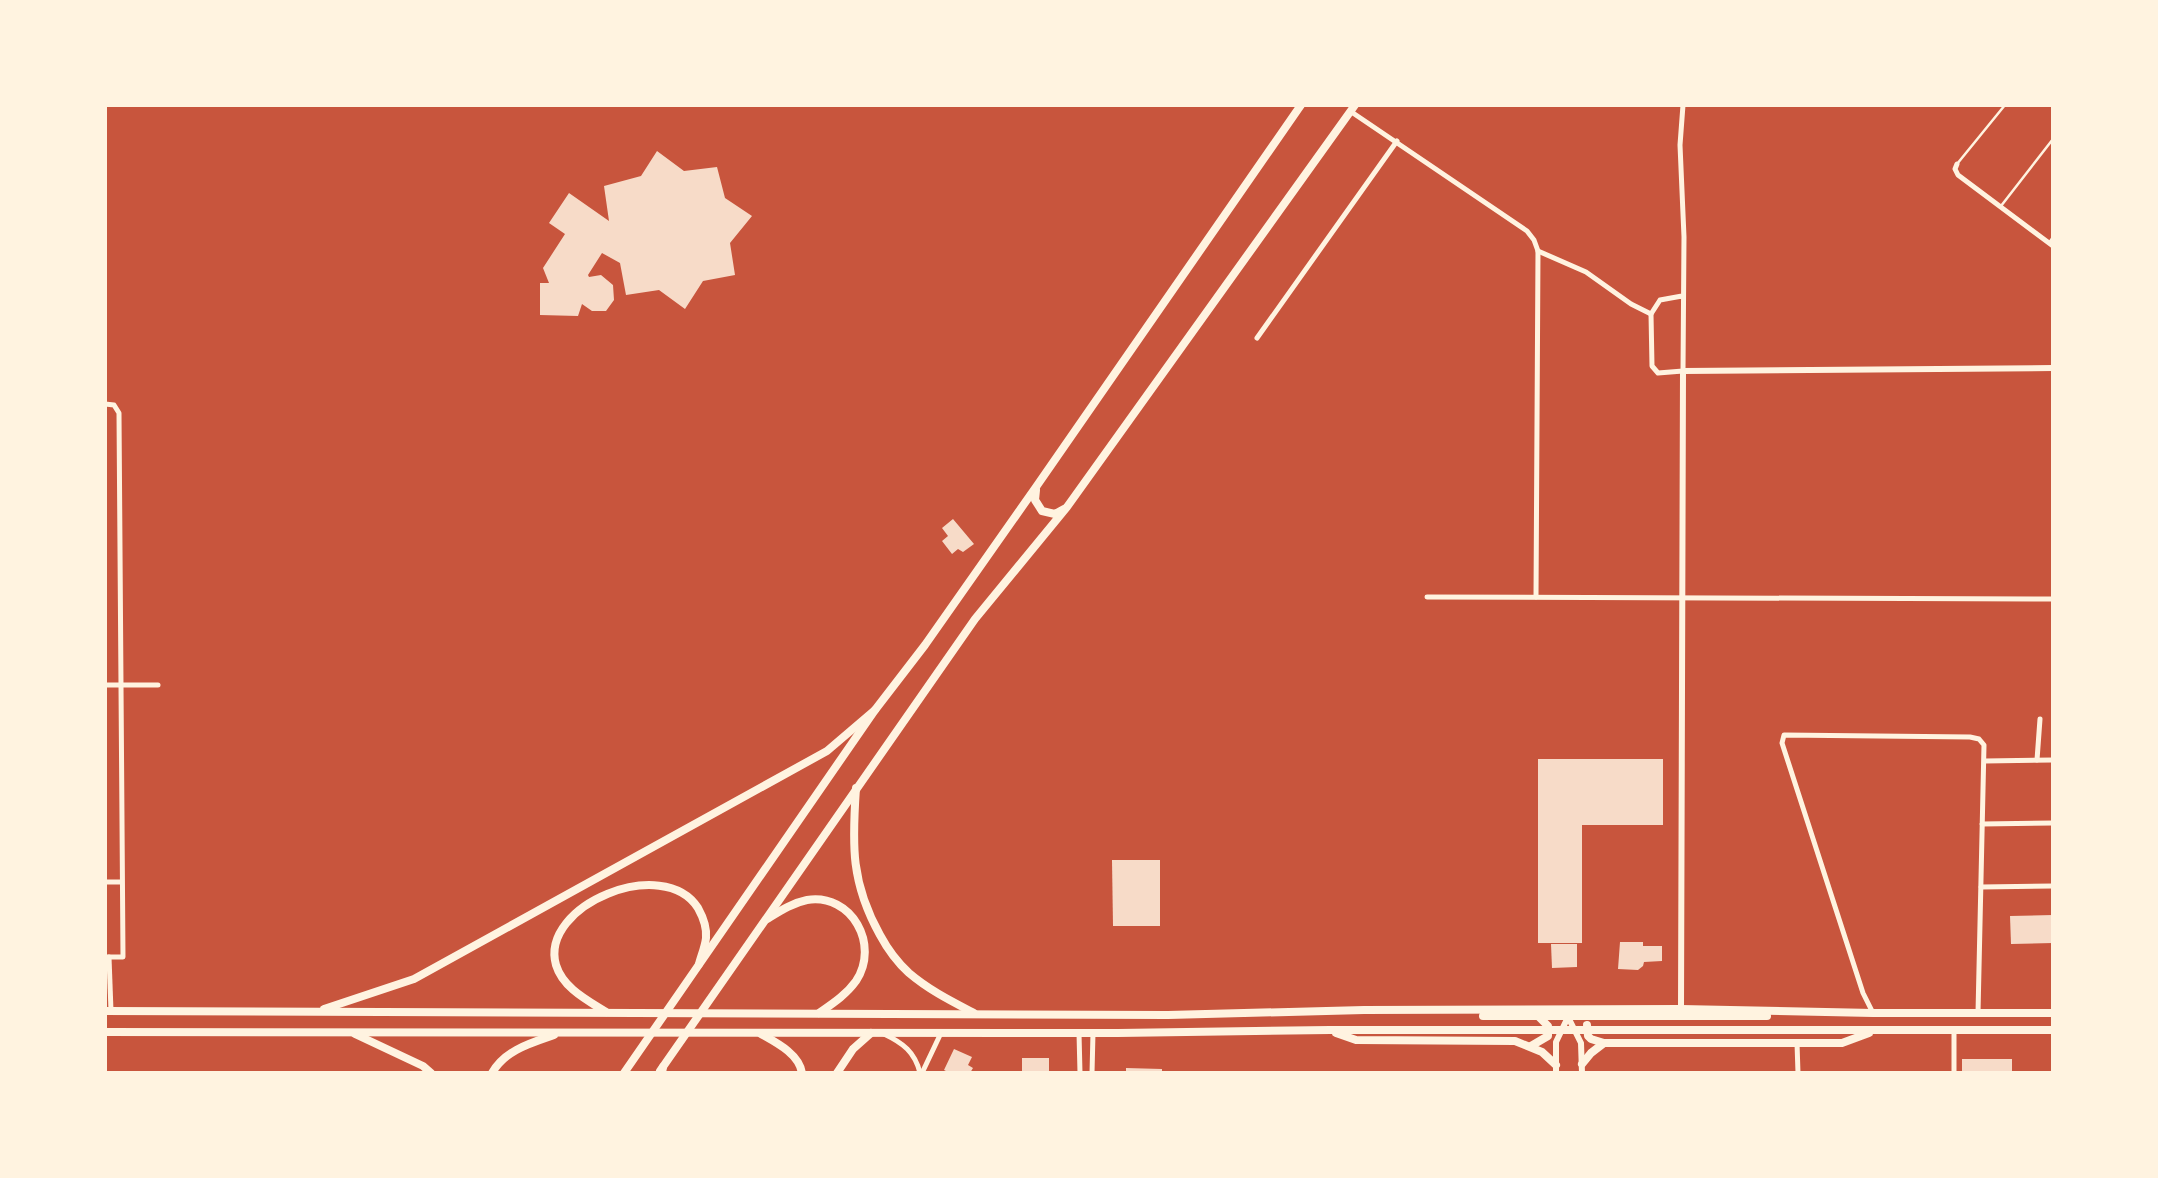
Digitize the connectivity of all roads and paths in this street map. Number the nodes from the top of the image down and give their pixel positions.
1 (1301, 105) edge
2 (1683, 105) edge
3 (2005, 105) edge
4 (1352, 108) edge
5 (2053, 139) edge
6 (1396, 141) junction
7 (1957, 164) joint
8 (2001, 206) junction
9 (2053, 237) edge
10 (2051, 244) edge
11 (1538, 251) junction
12 (1682, 296) junction
13 (1651, 314) junction
14 (1257, 338) dead end
15 (2053, 368) edge
16 (1683, 371) junction
17 (105, 404) edge
18 (1037, 487) junction
19 (1067, 508) junction
20 (1427, 597) dead end
21 (1536, 597) junction
22 (1684, 597) junction
23 (2053, 599) edge
24 (105, 685) edge
25 (120, 685) junction
26 (158, 685) dead end
27 (875, 710) junction
28 (2040, 719) dead end
29 (2037, 760) junction
30 (2053, 760) edge
31 (1985, 761) junction
32 (856, 788) junction
33 (2053, 823) edge
34 (1982, 824) junction
35 (105, 882) edge
36 (121, 882) junction
37 (2053, 886) edge
38 (1981, 887) junction
39 (767, 919) junction
40 (107, 957) edge
41 (699, 964) junction
42 (1681, 1009) junction
43 (108, 1011) edge
44 (1372, 1011) junction
45 (315, 1012) junction
46 (606, 1012) junction
47 (1813, 1012) junction
48 (819, 1013) junction
49 (1873, 1013) junction
50 (1978, 1013) junction
51 (2053, 1013) edge
52 (976, 1014) junction
53 (1538, 1016) junction
54 (1568, 1017) junction
55 (1594, 1018) junction
56 (1330, 1030) junction
57 (1954, 1030) junction
58 (2053, 1030) edge
59 (1875, 1031) junction
60 (105, 1032) edge
61 (349, 1032) junction
62 (759, 1032) junction
63 (871, 1032) junction
64 (560, 1033) junction
65 (881, 1033) junction
66 (941, 1033) junction
67 (1079, 1033) junction
68 (1093, 1033) junction
69 (1604, 1042) junction
70 (1797, 1043) junction
71 (1531, 1046) junction
72 (1556, 1069) edge
73 (1582, 1069) edge
74 (661, 1071) edge
75 (432, 1073) edge
76 (492, 1073) edge
77 (624, 1073) edge
78 (802, 1073) edge
79 (837, 1073) edge
80 (921, 1073) edge
81 (1080, 1073) edge
82 (1092, 1073) edge
83 (1798, 1073) edge
84 (1954, 1073) edge

1 - 18 main road
2 - 12 street
3 - 7 lane
4 - 6 street
4 - 19 main road
5 - 8 lane
6 - 11 street
6 - 14 street
7 - 8 street
8 - 10 street
9 - 10 lane
11 - 13 street
11 - 21 street
12 - 13 street
12 - 16 street
13 - 16 street
15 - 16 street
16 - 22 street
17 - 25 street
18 - 19 main road
18 - 27 main road
19 - 32 main road
20 - 21 street
21 - 22 street
22 - 23 street
22 - 42 street
24 - 25 street
25 - 26 street
25 - 36 street
27 - 41 main road
27 - 45 main road
28 - 29 street
29 - 30 street
29 - 31 street
31 - 34 street
31 - 49 street
32 - 39 main road
32 - 52 main road
33 - 34 street
34 - 38 street
35 - 36 street
36 - 40 street
37 - 38 street
38 - 50 street
39 - 48 main road
39 - 74 main road
40 - 43 street
41 - 46 main road
41 - 77 main road
42 - 44 main road
42 - 47 main road
43 - 45 main road
44 - 52 main road
44 - 53 main road
45 - 46 main road
46 - 48 main road
47 - 49 main road
47 - 55 main road
48 - 52 main road
49 - 50 main road
50 - 51 main road
53 - 54 main road
53 - 71 main road
54 - 55 main road
54 - 72 street
54 - 73 street
55 - 69 main road
56 - 59 main road
56 - 68 main road
56 - 71 main road
57 - 58 main road
57 - 59 main road
57 - 84 street
59 - 70 main road
60 - 61 main road
61 - 64 main road
61 - 75 main road
62 - 63 main road
62 - 64 main road
62 - 78 main road
63 - 65 main road
63 - 79 main road
64 - 76 main road
65 - 66 main road
65 - 80 street
66 - 67 main road
66 - 80 street
67 - 68 main road
67 - 81 street
68 - 82 street
69 - 70 main road
69 - 73 main road
70 - 83 street
71 - 72 main road

